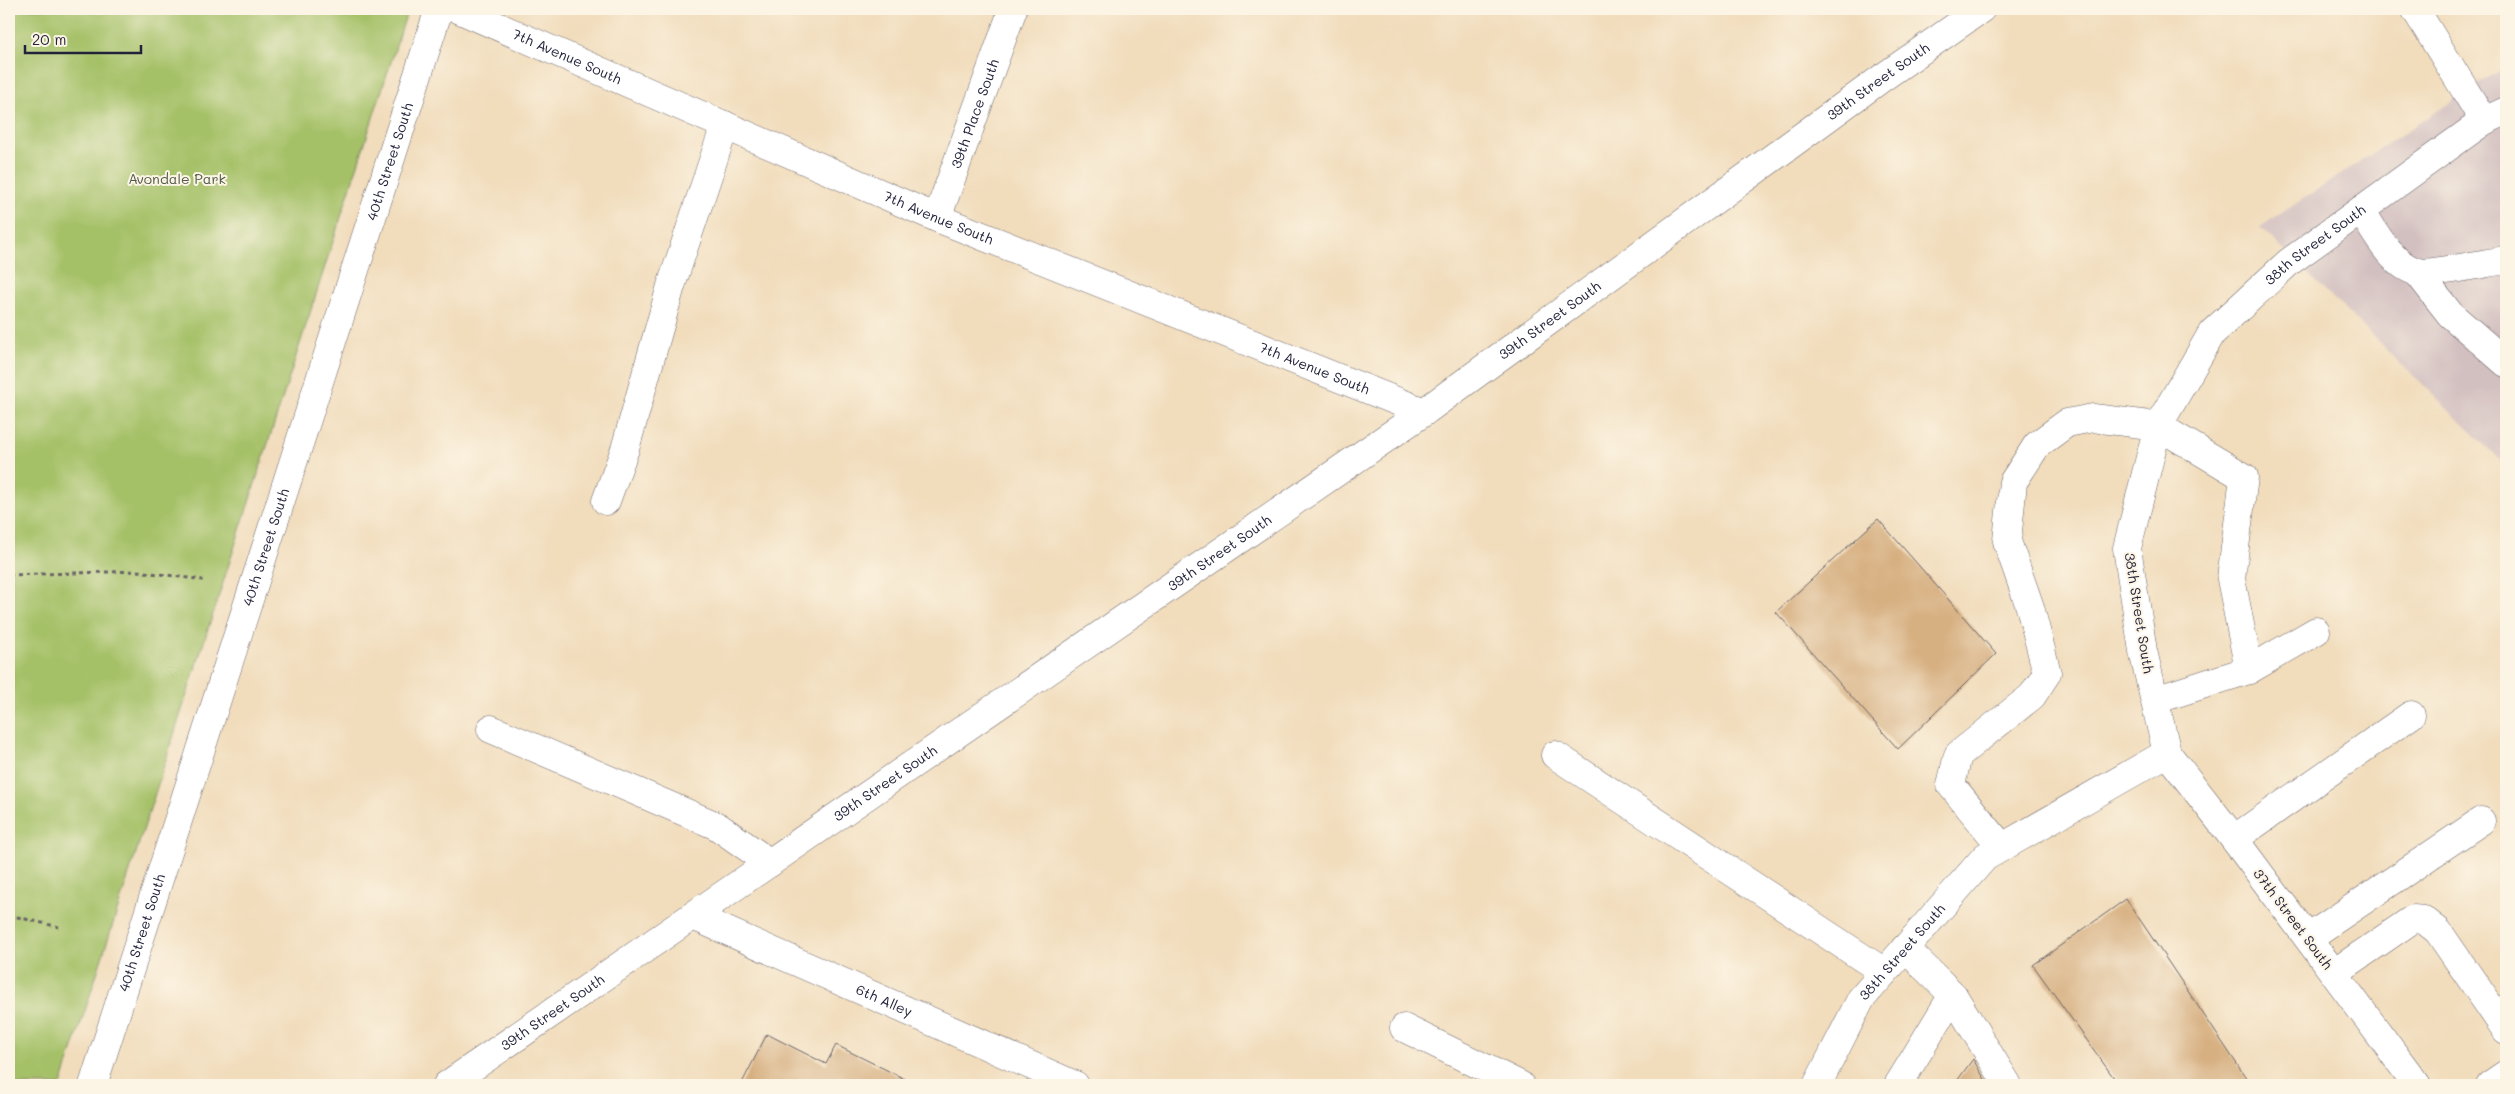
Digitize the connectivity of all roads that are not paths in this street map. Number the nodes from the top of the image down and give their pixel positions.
1 (439, 9) edge
2 (458, 9) edge
3 (1013, 9) edge
4 (1981, 9) edge
5 (2415, 9) edge
6 (2495, 116) edge
7 (725, 125) junction
8 (2362, 210) junction
9 (937, 218) junction
10 (2506, 260) edge
11 (2418, 273) junction
12 (2506, 363) edge
13 (1424, 412) junction
14 (2158, 426) junction
15 (606, 501) dead end
16 (2316, 631) dead end
17 (2249, 670) junction
18 (2155, 700) junction
19 (2411, 715) dead end
20 (491, 729) dead end
21 (2167, 754) junction
22 (1555, 755) dead end
23 (2481, 820) dead end
24 (2234, 839) junction
25 (2001, 846) junction
26 (770, 863) junction
27 (692, 916) junction
28 (2308, 938) junction
29 (1905, 948) junction
30 (1884, 972) junction
31 (2334, 973) junction
32 (1953, 995) junction
33 (1404, 1028) dead end
34 (2506, 1030) edge
35 (2506, 1074) edge
36 (93, 1085) edge
37 (447, 1085) edge
38 (1075, 1085) edge
39 (1520, 1085) edge
40 (1817, 1085) edge
41 (1898, 1085) edge
42 (2008, 1085) edge
43 (2417, 1085) edge
44 (2490, 1085) edge

1 - 36 street, 40th Street South
2 - 7 street, 7th Avenue South
3 - 9 street, 39th Place South
4 - 13 street, 39th Street South
5 - 6 street
6 - 8 street, 38th Street South
7 - 9 street, 7th Avenue South
7 - 15 street
8 - 11 street
8 - 14 street, 38th Street South
9 - 13 street, 7th Avenue South
10 - 11 street
11 - 12 street
13 - 26 street, 39th Street South
14 - 17 street
14 - 18 street, 38th Street South
14 - 25 street
16 - 17 street
17 - 18 street
18 - 21 street, 38th Street South
19 - 24 street
20 - 26 street
21 - 24 street, 37th Street South
21 - 25 street, 38th Street South
22 - 30 street
23 - 28 street
24 - 28 street, 37th Street South
25 - 29 street, 38th Street South
26 - 27 street, 39th Street South
27 - 37 street, 39th Street South
27 - 38 street, 6th Alley
28 - 31 street, 37th Street South
29 - 30 street, 38th Street South
29 - 32 street
30 - 40 street, 38th Street South
31 - 34 street
31 - 43 street, 37th Street South
32 - 41 street
32 - 42 street
33 - 39 street
35 - 44 street

